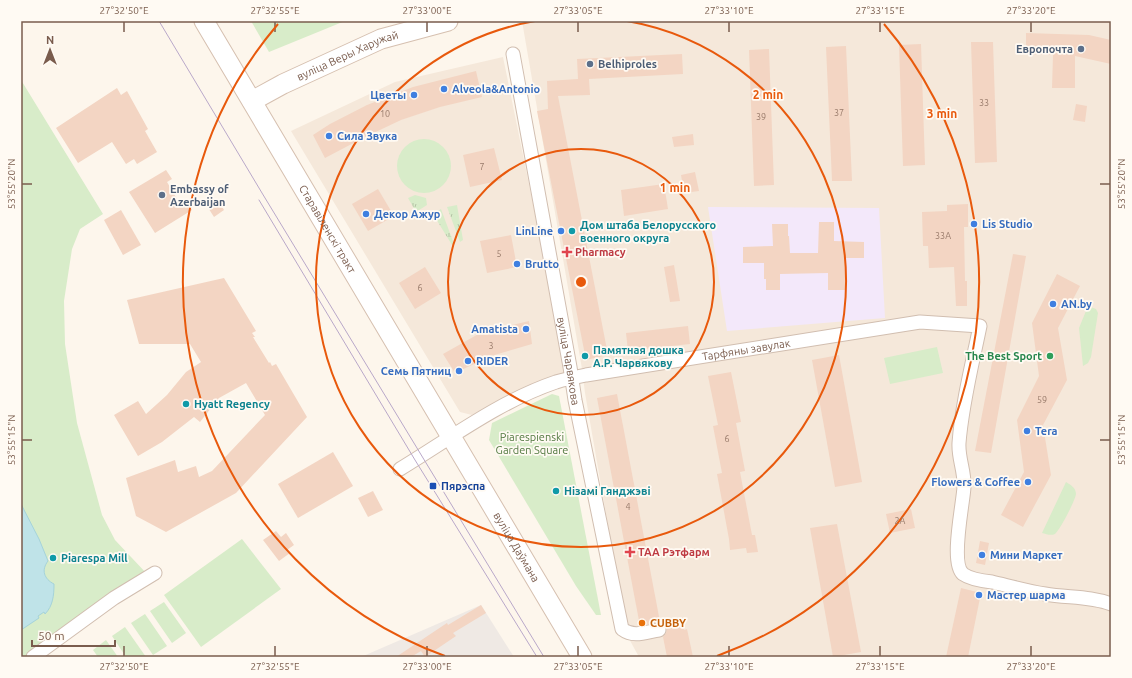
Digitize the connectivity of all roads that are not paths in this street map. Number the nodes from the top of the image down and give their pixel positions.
1 (204, 21) edge
2 (448, 21) edge
3 (513, 54) dead end
4 (252, 101) junction
5 (572, 378) junction
6 (451, 436) junction
7 (400, 469) dead end
8 (154, 573) dead end
9 (1111, 604) edge
10 (659, 630) dead end
11 (33, 657) edge
12 (582, 657) edge

1 - 4 main road, Старавіленскі тракт
2 - 4 main road, вуліца Веры Харужай
3 - 5 street, вуліца Чарвякова
4 - 6 main road, Старавіленскі тракт
5 - 6 street, Тарфяны завулак
5 - 9 street, Тарфяны завулак
5 - 10 street, вуліца Чарвякова
6 - 7 street, Тарфяны завулак
6 - 12 main road, вуліца Даўмана
8 - 11 street

